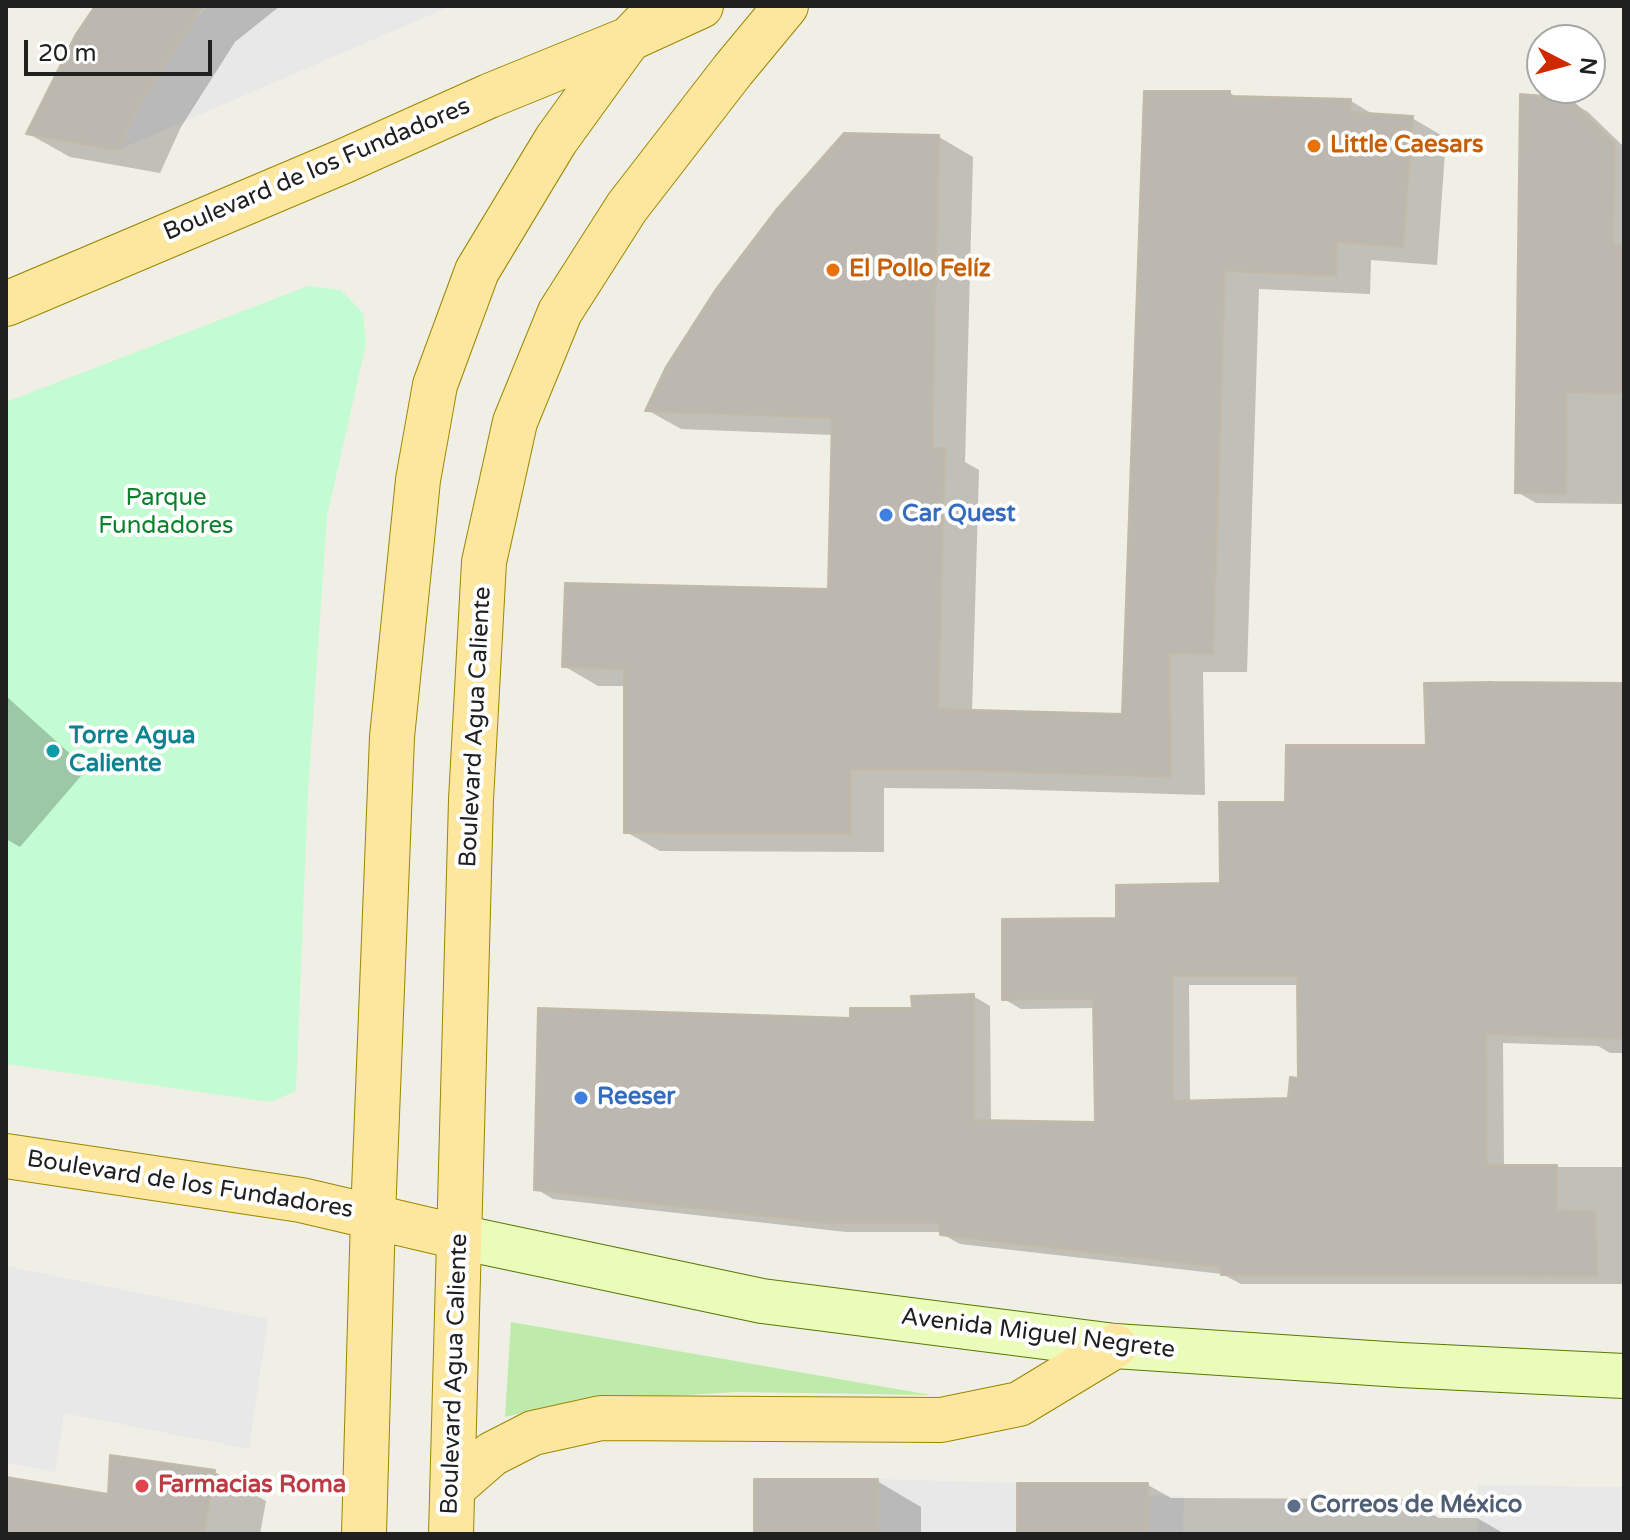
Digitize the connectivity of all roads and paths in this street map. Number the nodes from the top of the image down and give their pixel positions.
1 (661, 6) edge
2 (701, 6) edge
3 (786, 6) edge
4 (629, 39) junction
5 (6, 304) edge
6 (6, 1156) edge
7 (373, 1216) junction
8 (459, 1237) junction
9 (1115, 1346) junction
10 (1624, 1376) edge
11 (453, 1488) junction
12 (364, 1534) edge
13 (451, 1534) edge

1 - 4 main road
2 - 4 main road, Boulevard de los Fundadores
3 - 8 main road, Boulevard Agua Caliente
4 - 5 main road, Boulevard de los Fundadores
4 - 7 main road
6 - 7 main road, Boulevard de los Fundadores
7 - 8 main road, Boulevard de los Fundadores
7 - 12 main road
8 - 9 main road, Avenida Miguel Negrete
8 - 11 main road, Boulevard Agua Caliente
9 - 10 main road, Avenida Miguel Negrete
9 - 11 main road
11 - 13 main road, Boulevard Agua Caliente

